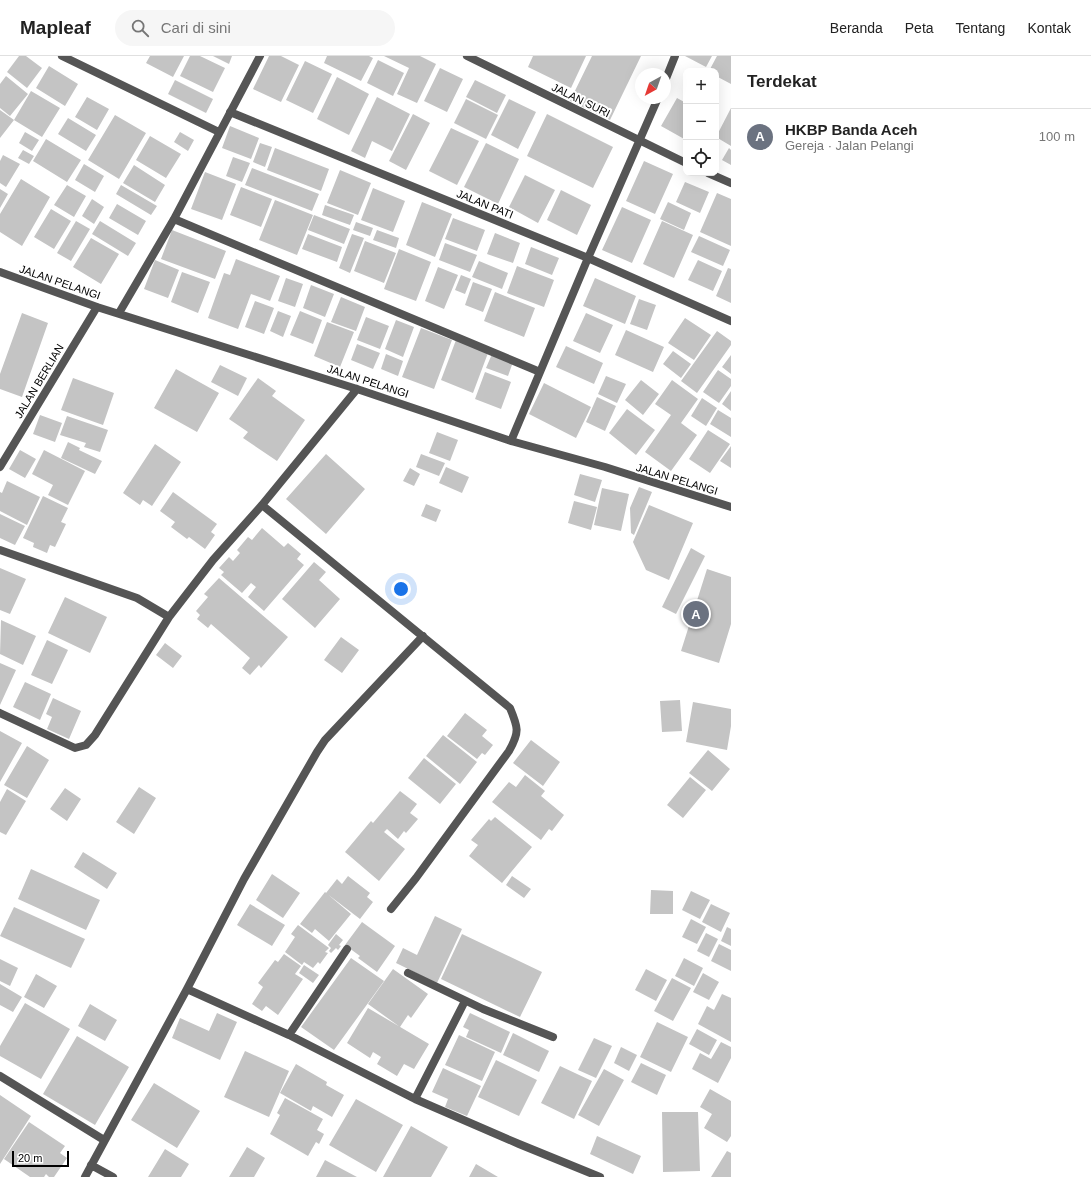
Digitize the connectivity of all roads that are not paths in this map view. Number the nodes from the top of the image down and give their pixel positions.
1 (62, 56) edge
2 (260, 56) edge
3 (467, 56) edge
4 (675, 56) edge
5 (670, 68) edge
6 (655, 104) edge
7 (230, 112) junction
8 (219, 132) junction
9 (640, 141) junction
10 (683, 162) edge
11 (714, 176) edge
12 (731, 184) edge
13 (174, 218) junction
14 (588, 258) junction
15 (0, 272) edge
16 (97, 307) junction
17 (119, 313) junction
18 (731, 321) edge
19 (540, 372) junction
20 (357, 389) junction
21 (511, 441) junction
22 (0, 467) edge
23 (262, 505) junction
24 (731, 507) edge
25 (0, 550) edge
26 (169, 617) junction
27 (423, 636) junction
28 (0, 713) edge
29 (391, 909) dead end
30 (347, 949) dead end
31 (408, 973) dead end
32 (187, 989) junction
33 (465, 1001) junction
34 (290, 1035) junction
35 (554, 1037) dead end
36 (0, 1076) edge
37 (415, 1099) junction
38 (104, 1140) junction
39 (91, 1165) junction
40 (84, 1177) edge
41 (114, 1177) edge
42 (600, 1177) edge

1 - 8 street
2 - 7 street
3 - 9 street, JALAN SURI
4 - 5 street
6 - 9 street
7 - 8 street
7 - 14 street, JALAN PATI
8 - 13 street
9 - 10 street, JALAN SURI
9 - 14 street
11 - 12 street
13 - 17 street
13 - 19 street
14 - 18 street, JALAN PATI
14 - 19 street
15 - 16 street, JALAN PELANGI
16 - 17 street, JALAN PELANGI
16 - 22 street, JALAN BERLIAN
17 - 20 street, JALAN PELANGI
19 - 21 street
20 - 21 street, JALAN PELANGI
20 - 23 street
21 - 24 street, JALAN PELANGI
23 - 26 street
23 - 27 street
25 - 26 street
26 - 28 street
27 - 29 street
27 - 32 street
30 - 34 street
31 - 33 street
32 - 34 street
32 - 38 street
33 - 35 street
33 - 37 street
34 - 37 street
36 - 38 street
37 - 42 street
38 - 39 street
39 - 40 street
39 - 41 street

